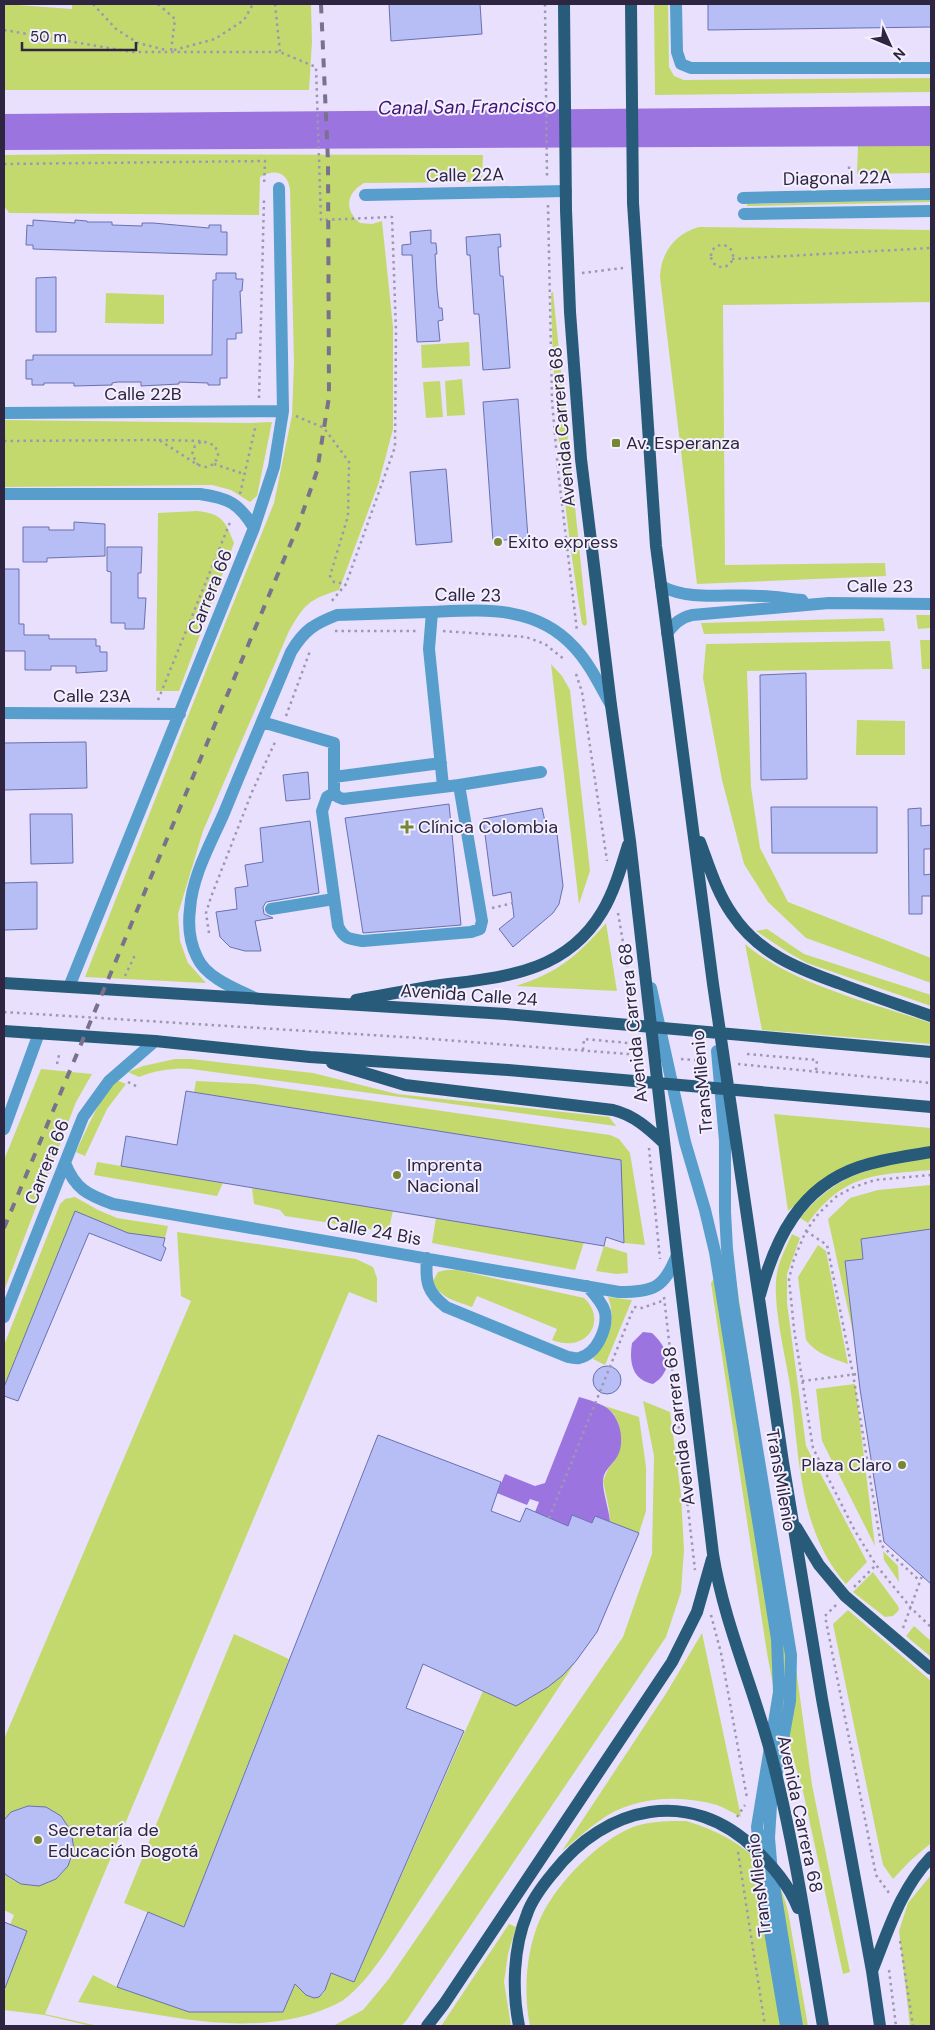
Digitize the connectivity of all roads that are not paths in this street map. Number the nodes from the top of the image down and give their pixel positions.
1 (564, 4) edge
2 (637, 4) edge
3 (676, 4) edge
4 (631, 10) edge
5 (931, 68) edge
6 (279, 188) dead end
7 (566, 191) junction
8 (931, 194) edge
9 (365, 195) dead end
10 (743, 198) dead end
11 (931, 210) edge
12 (744, 214) dead end
13 (283, 411) junction
14 (4, 413) edge
15 (4, 494) edge
16 (254, 528) junction
17 (661, 586) junction
18 (829, 603) junction
19 (931, 604) edge
20 (432, 612) junction
21 (667, 633) junction
22 (610, 705) junction
23 (4, 713) edge
24 (180, 714) junction
25 (262, 722) junction
26 (441, 763) junction
27 (541, 772) dead end
28 (334, 777) junction
29 (460, 785) junction
30 (443, 786) junction
31 (334, 792) junction
32 (692, 821) junction
33 (630, 841) junction
34 (334, 899) junction
35 (271, 909) dead end
36 (707, 936) junction
37 (642, 948) junction
38 (4, 983) edge
39 (69, 987) junction
40 (257, 999) junction
41 (337, 1004) junction
42 (931, 1016) edge
43 (4, 1031) edge
44 (40, 1033) junction
45 (155, 1041) junction
46 (928, 1052) edge
47 (310, 1057) junction
48 (926, 1106) edge
49 (4, 1129) edge
50 (664, 1143) junction
51 (931, 1152) edge
52 (65, 1163) junction
53 (677, 1255) junction
54 (427, 1258) junction
55 (587, 1286) junction
56 (759, 1300) junction
57 (729, 1304) junction
58 (4, 1317) edge
59 (792, 1520) junction
60 (713, 1554) junction
61 (931, 1668) edge
62 (931, 1857) edge
63 (807, 1933) junction
64 (872, 1971) junction
65 (427, 2026) edge
66 (519, 2026) edge
67 (786, 2026) edge
68 (797, 2026) edge
69 (823, 2026) edge
70 (880, 2026) edge

1 - 7 main road, Avenida Carrera 68
2 - 4 street
3 - 5 street
4 - 17 main road
6 - 13 street, Carrera 66
7 - 9 street, Calle 22A
7 - 22 main road, Avenida Carrera 68
8 - 10 street, Diagonal 22A
11 - 12 street, Diagonal 22A
13 - 14 street, Calle 22B
13 - 16 street, Carrera 66
15 - 16 street
16 - 24 street, Carrera 66
17 - 18 street, Calle 23
17 - 21 main road
18 - 19 street, Calle 23
18 - 21 street, Calle 23
20 - 22 street, Calle 23
20 - 25 street, Calle 23
20 - 26 street
21 - 32 main road
22 - 33 main road, Avenida Carrera 68
23 - 24 street, Calle 23A
24 - 39 street, Carrera 66
25 - 28 street
25 - 40 street
26 - 28 street
26 - 30 street
27 - 29 street
28 - 31 street
29 - 30 street
29 - 34 street
30 - 31 street
31 - 34 street
32 - 36 main road
32 - 42 main road
33 - 37 main road, Avenida Carrera 68
33 - 41 main road
34 - 35 street
36 - 56 main road
36 - 57 street, TransMilenio
37 - 50 main road, Avenida Carrera 68
37 - 57 street, TransMilenio
38 - 39 main road, Avenida Calle 24
39 - 40 main road, Avenida Calle 24
40 - 41 main road, Avenida Calle 24
41 - 46 main road, Avenida Calle 24
43 - 44 main road
44 - 45 main road
44 - 49 street
45 - 47 main road
45 - 52 street, Carrera 66
47 - 48 main road
47 - 50 main road
50 - 53 main road, Avenida Carrera 68
51 - 56 main road
52 - 54 street, Calle 24 Bis
52 - 58 street, Carrera 66
53 - 55 street, Calle 24 Bis
53 - 60 main road, Avenida Carrera 68
54 - 55 street, Calle 24 Bis
54 - 55 street
56 - 59 main road
57 - 67 street, TransMilenio
57 - 68 street, TransMilenio
59 - 61 main road
59 - 64 main road
60 - 63 main road, Avenida Carrera 68
60 - 65 main road
62 - 64 main road
63 - 66 main road
63 - 69 main road, Avenida Carrera 68
64 - 70 main road

